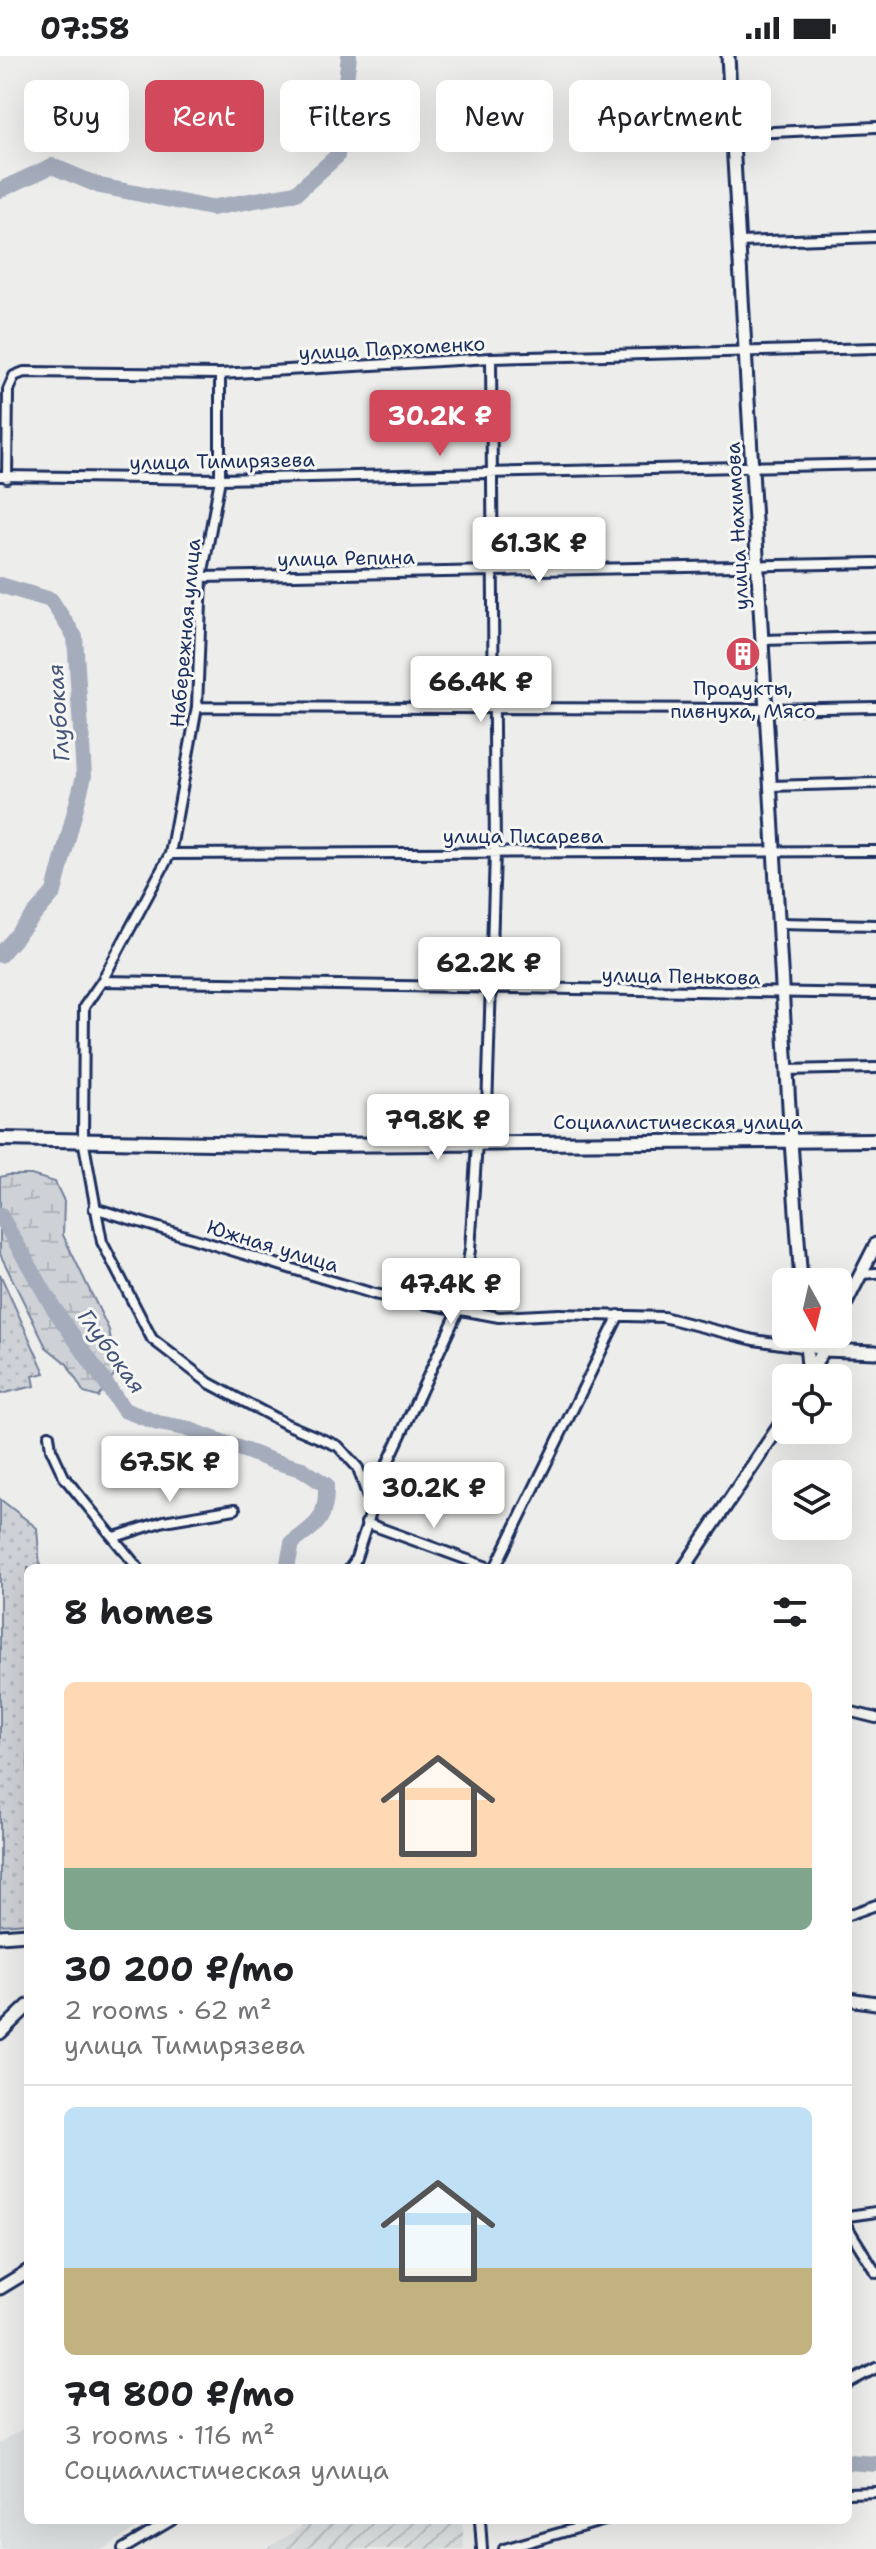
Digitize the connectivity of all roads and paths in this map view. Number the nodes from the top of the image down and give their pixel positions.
1 (728, 56) edge
2 (730, 80) edge
3 (876, 127) edge
4 (771, 132) edge
5 (734, 152) edge
6 (876, 237) edge
7 (739, 242) junction
8 (876, 348) edge
9 (745, 353) junction
10 (491, 358) junction
11 (220, 374) junction
12 (876, 464) edge
13 (752, 467) junction
14 (492, 473) junction
15 (3, 477) edge
16 (220, 479) junction
17 (876, 563) edge
18 (757, 564) junction
19 (493, 570) junction
20 (202, 577) junction
21 (876, 637) edge
22 (762, 640) junction
23 (197, 707) junction
24 (876, 707) edge
25 (494, 708) junction
26 (766, 709) junction
27 (876, 783) edge
28 (770, 786) junction
29 (876, 851) edge
30 (495, 852) junction
31 (774, 852) junction
32 (170, 854) junction
33 (778, 923) junction
34 (876, 925) edge
35 (102, 981) junction
36 (490, 989) junction
37 (782, 994) junction
38 (876, 994) edge
39 (876, 1068) edge
40 (786, 1070) junction
41 (0, 1139) edge
42 (83, 1139) junction
43 (876, 1140) edge
44 (791, 1141) junction
45 (482, 1143) junction
46 (94, 1208) junction
47 (876, 1244) edge
48 (800, 1268) edge
49 (876, 1273) edge
50 (861, 1274) junction
51 (852, 1292) edge
52 (458, 1311) junction
53 (619, 1315) junction
54 (806, 1349) junction
55 (823, 1350) junction
56 (876, 1352) edge
57 (807, 1364) edge
58 (816, 1364) edge
59 (49, 1435) dead end
60 (772, 1437) edge
61 (371, 1507) junction
62 (235, 1509) dead end
63 (366, 1523) junction
64 (115, 1537) junction
65 (135, 1564) edge
66 (356, 1564) edge
67 (481, 1564) edge
68 (494, 1564) edge
69 (687, 1564) edge
70 (852, 1712) edge
71 (876, 1718) edge
72 (876, 1905) edge
73 (852, 1914) edge
74 (24, 1934) edge
75 (0, 1936) edge
76 (852, 2000) edge
77 (876, 2003) edge
78 (24, 2010) edge
79 (0, 2033) edge
80 (876, 2212) edge
81 (852, 2215) edge
82 (852, 2234) edge
83 (24, 2273) edge
84 (876, 2273) edge
85 (0, 2288) edge
86 (876, 2368) edge
87 (852, 2381) edge
88 (876, 2492) edge
89 (852, 2493) edge
90 (165, 2524) edge
91 (480, 2524) edge
92 (591, 2524) edge
93 (123, 2549) edge
94 (482, 2549) edge
95 (504, 2549) edge

1 - 2 street, улица Нахимова
3 - 4 street
5 - 7 street, улица Нахимова
6 - 7 street
7 - 9 street, улица Нахимова
8 - 9 street, улица Пархоменко
9 - 10 street, улица Пархоменко
9 - 13 street, улица Нахимова
10 - 11 street, улица Пархоменко
10 - 14 street
11 - 15 street, улица Пархоменко
11 - 16 street, Набережная улица
12 - 13 street, улица Тимирязева
13 - 14 street, улица Тимирязева
13 - 18 street, улица Нахимова
14 - 16 street, улица Тимирязева
14 - 19 street
15 - 16 street, улица Тимирязева
16 - 20 street, Набережная улица
17 - 18 street, улица Репина
18 - 19 street, улица Репина
18 - 22 street, улица Нахимова
19 - 20 street, улица Репина
19 - 25 street
20 - 23 street, Набережная улица
21 - 22 street
22 - 26 street, улица Нахимова
23 - 25 street
23 - 32 street, Набережная улица
24 - 26 street
25 - 26 street
25 - 30 street
26 - 28 street, улица Нахимова
27 - 28 street
28 - 31 street, улица Нахимова
29 - 31 street, улица Писарева
30 - 31 street, улица Писарева
30 - 32 street, улица Писарева
30 - 36 street
31 - 33 street, улица Нахимова
32 - 35 street, Набережная улица
33 - 34 street
33 - 37 street, улица Нахимова
35 - 36 street, улица Пенькова
35 - 42 street, Набережная улица
36 - 37 street, улица Пенькова
36 - 45 street
37 - 38 street, улица Пенькова
37 - 40 street, улица Нахимова
39 - 40 street
40 - 44 street, улица Нахимова
41 - 42 main road, Социалистическая улица
42 - 45 main road, Социалистическая улица
42 - 46 street, Набережная улица
43 - 44 main road, Социалистическая улица
44 - 45 main road, Социалистическая улица
44 - 48 street, улица Нахимова
45 - 52 street
46 - 52 street, Южная улица
46 - 61 street, Набережная улица
47 - 50 street
49 - 50 street
50 - 51 street
52 - 53 street, Южная улица
52 - 61 street
53 - 54 street, Южная улица
53 - 68 street
54 - 55 street, Южная улица
54 - 57 street
55 - 56 street
55 - 58 street
59 - 64 street
60 - 69 street
61 - 63 street
62 - 64 street
63 - 66 street
63 - 67 street
64 - 65 street
70 - 71 street
72 - 73 street
74 - 75 street
76 - 77 street
78 - 79 street
80 - 81 street
82 - 84 street
83 - 85 street
86 - 87 street
88 - 89 street
90 - 93 street
91 - 94 street
92 - 95 street

